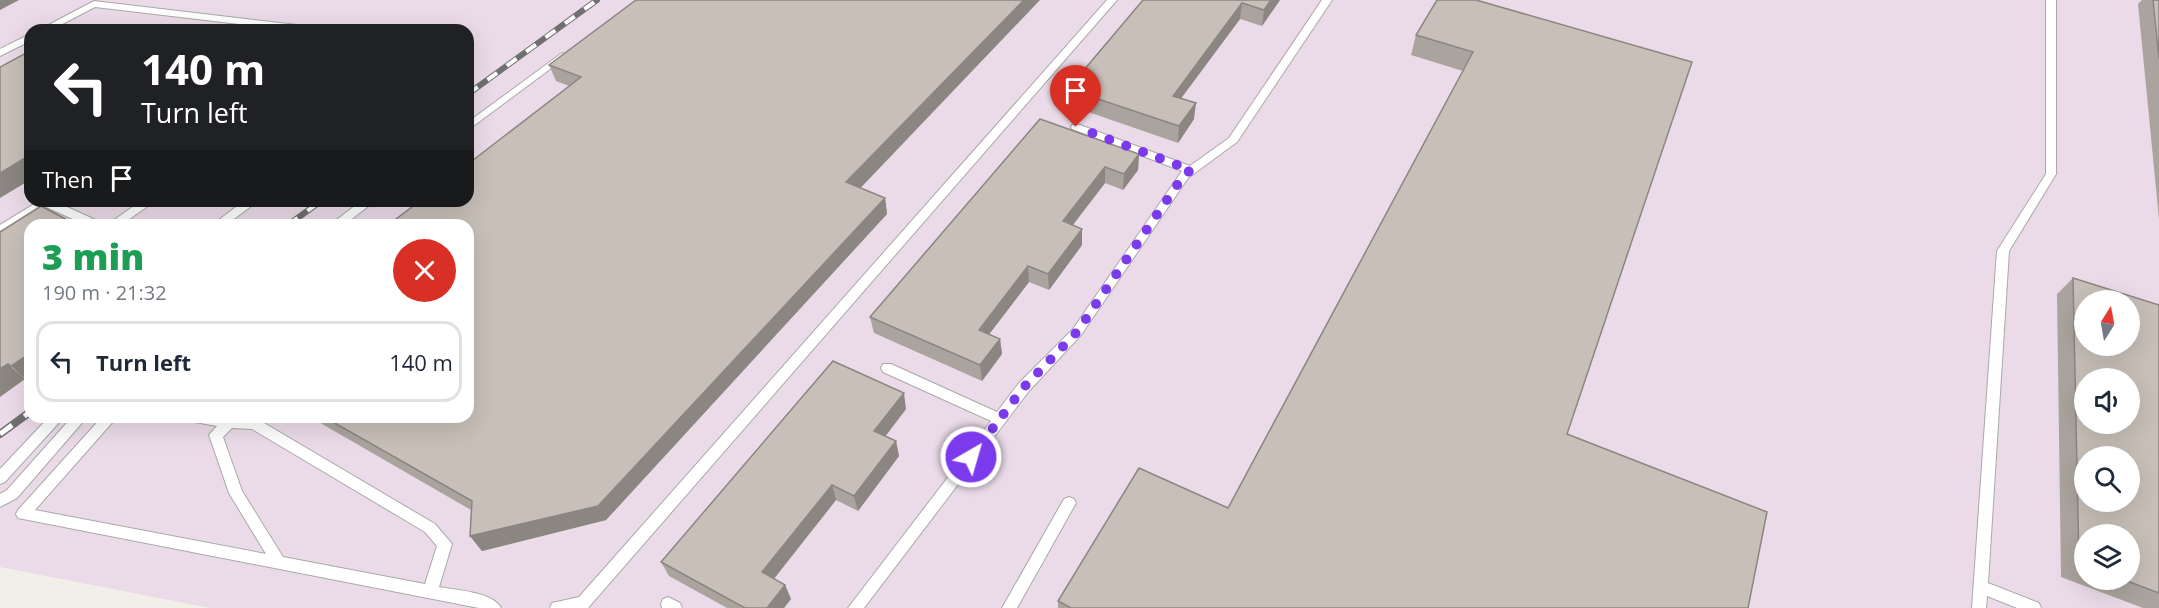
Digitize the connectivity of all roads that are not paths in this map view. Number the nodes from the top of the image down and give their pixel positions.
1 (1112, 0) edge
2 (1327, 0) edge
3 (2051, 0) edge
4 (56, 24) edge
5 (263, 24) edge
6 (24, 40) edge
7 (575, 46) edge
8 (0, 53) edge
9 (474, 122) edge
10 (1076, 127) dead end
11 (1191, 170) junction
12 (36, 207) edge
13 (58, 207) edge
14 (140, 207) edge
15 (244, 207) edge
16 (361, 207) edge
17 (84, 219) edge
18 (122, 219) edge
19 (226, 219) edge
20 (344, 219) edge
21 (0, 230) edge
22 (886, 368) dead end
23 (1000, 419) junction
24 (51, 423) edge
25 (75, 423) edge
26 (105, 423) edge
27 (229, 423) joint
28 (0, 478) edge
29 (0, 501) edge
30 (1069, 503) dead end
31 (279, 563) junction
32 (1980, 587) junction
33 (430, 592) junction
34 (494, 608) edge
35 (557, 608) edge
36 (855, 608) edge
37 (1009, 608) edge
38 (1979, 608) edge
39 (2034, 608) edge

1 - 35 lane
2 - 11 lane
3 - 32 lane
4 - 5 lane
6 - 8 lane
7 - 9 lane
10 - 11 lane
11 - 23 lane
12 - 21 lane
13 - 17 lane
14 - 18 lane
15 - 19 lane
16 - 20 lane
22 - 23 lane
23 - 36 lane
24 - 28 lane
25 - 29 lane
26 - 31 lane
27 - 31 lane
27 - 33 lane
30 - 37 lane
31 - 33 lane
32 - 38 lane
32 - 39 lane
33 - 34 lane

